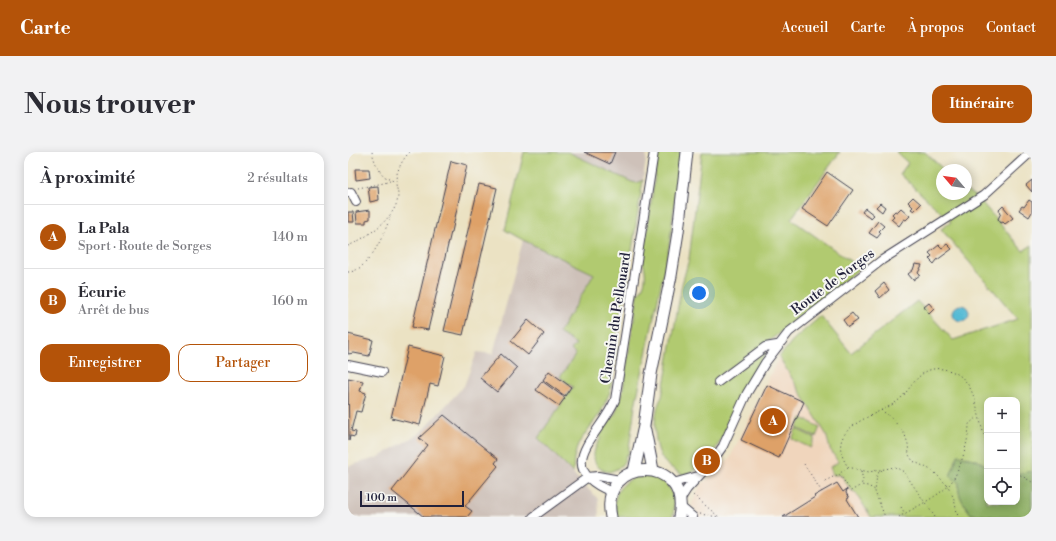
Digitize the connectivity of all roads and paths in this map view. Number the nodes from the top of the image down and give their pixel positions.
1 (372, 152) edge
2 (410, 152) edge
3 (654, 152) edge
4 (687, 152) edge
5 (1031, 152) edge
6 (390, 181) junction
7 (396, 181) junction
8 (349, 192) edge
9 (356, 202) dead end
10 (390, 215) junction
11 (348, 246) edge
12 (348, 272) edge
13 (777, 346) junction
14 (348, 365) edge
15 (382, 372) dead end
16 (718, 382) dead end
17 (881, 409) junction
18 (978, 417) junction
19 (644, 426) junction
20 (984, 434) edge
21 (804, 464) dead end
22 (848, 467) junction
23 (883, 469) junction
24 (653, 470) junction
25 (634, 471) junction
26 (861, 471) junction
27 (839, 474) junction
28 (1020, 475) edge
29 (699, 476) junction
30 (588, 477) junction
31 (620, 480) junction
32 (825, 481) dead end
33 (1032, 482) edge
34 (673, 483) junction
35 (860, 485) junction
36 (948, 486) junction
37 (875, 490) junction
38 (612, 492) junction
39 (822, 492) dead end
40 (923, 502) junction
41 (682, 504) edge
42 (900, 507) dead end
43 (905, 514) junction
44 (693, 515) edge
45 (532, 517) edge
46 (610, 517) edge
47 (719, 517) edge
48 (885, 517) edge
49 (899, 517) edge
50 (907, 517) edge
51 (935, 517) edge
52 (958, 517) edge

1 - 6 path
2 - 7 path
3 - 30 street, Chemin du Pellouard
4 - 19 main road
5 - 13 street, Route de Sorges
6 - 7 path
6 - 8 path
7 - 10 path
8 - 9 street
10 - 11 path
10 - 12 path
13 - 16 street
13 - 29 street, Route de Sorges
14 - 15 street
17 - 18 path
17 - 22 path
17 - 36 path
18 - 20 path
18 - 36 path
19 - 24 main road
19 - 25 main road
21 - 39 path
22 - 26 path
22 - 27 path
23 - 26 path
23 - 37 path
23 - 40 path
24 - 25 main road
24 - 34 main road
25 - 31 main road
26 - 35 path
27 - 32 path
27 - 35 path
28 - 33 path
29 - 34 street
29 - 41 street, Route de Sorges
30 - 31 street
30 - 38 street
30 - 45 street
31 - 38 main road
34 - 41 main road
35 - 37 path
36 - 40 path
36 - 52 path
37 - 48 path
38 - 46 main road
40 - 43 path
40 - 51 path
41 - 44 street
41 - 47 path
42 - 43 path
43 - 49 path
43 - 50 path
44 - 47 path

